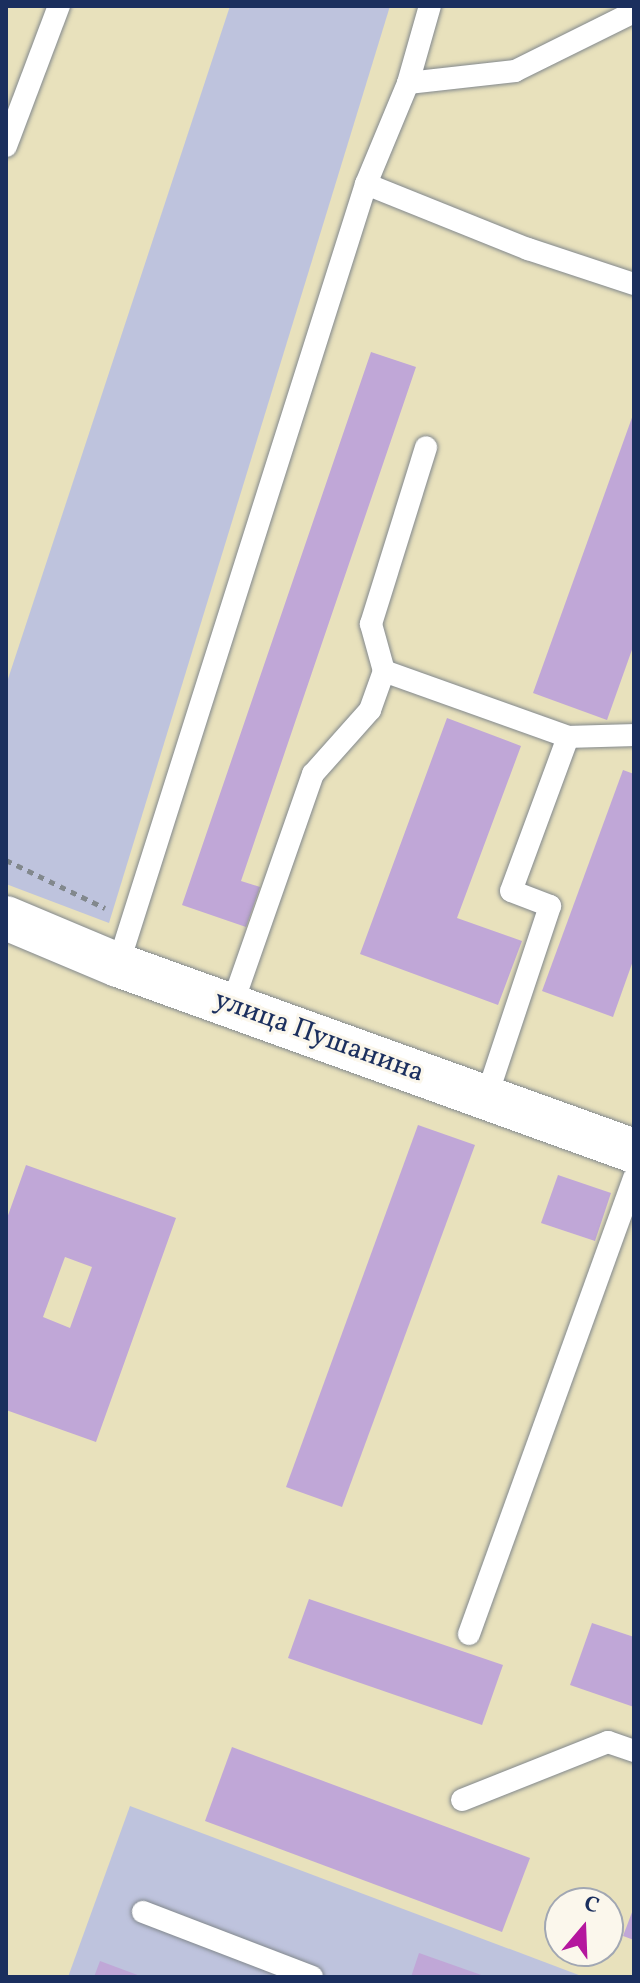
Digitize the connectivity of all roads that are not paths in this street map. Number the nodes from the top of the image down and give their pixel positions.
1 (59, 6) edge
2 (430, 6) edge
3 (630, 10) edge
4 (408, 83) junction
5 (6, 146) edge
6 (366, 184) junction
7 (634, 284) edge
8 (426, 447) dead end
9 (384, 671) junction
10 (634, 735) edge
11 (568, 737) junction
12 (6, 918) edge
13 (118, 965) junction
14 (232, 1005) junction
15 (486, 1098) junction
16 (634, 1151) edge
17 (634, 1178) edge
18 (469, 1634) dead end
19 (634, 1751) edge
20 (462, 1800) dead end
21 (143, 1912) dead end
22 (312, 1977) edge

1 - 5 lane
2 - 4 lane
3 - 4 lane
4 - 6 lane
6 - 7 lane
6 - 13 lane
8 - 9 lane
9 - 11 lane
9 - 14 lane
10 - 11 lane
11 - 15 lane
12 - 13 street, улица Пушанина
13 - 14 street, улица Пушанина
14 - 15 street, улица Пушанина
15 - 16 street, улица Пушанина
17 - 18 lane
19 - 20 lane
21 - 22 lane

